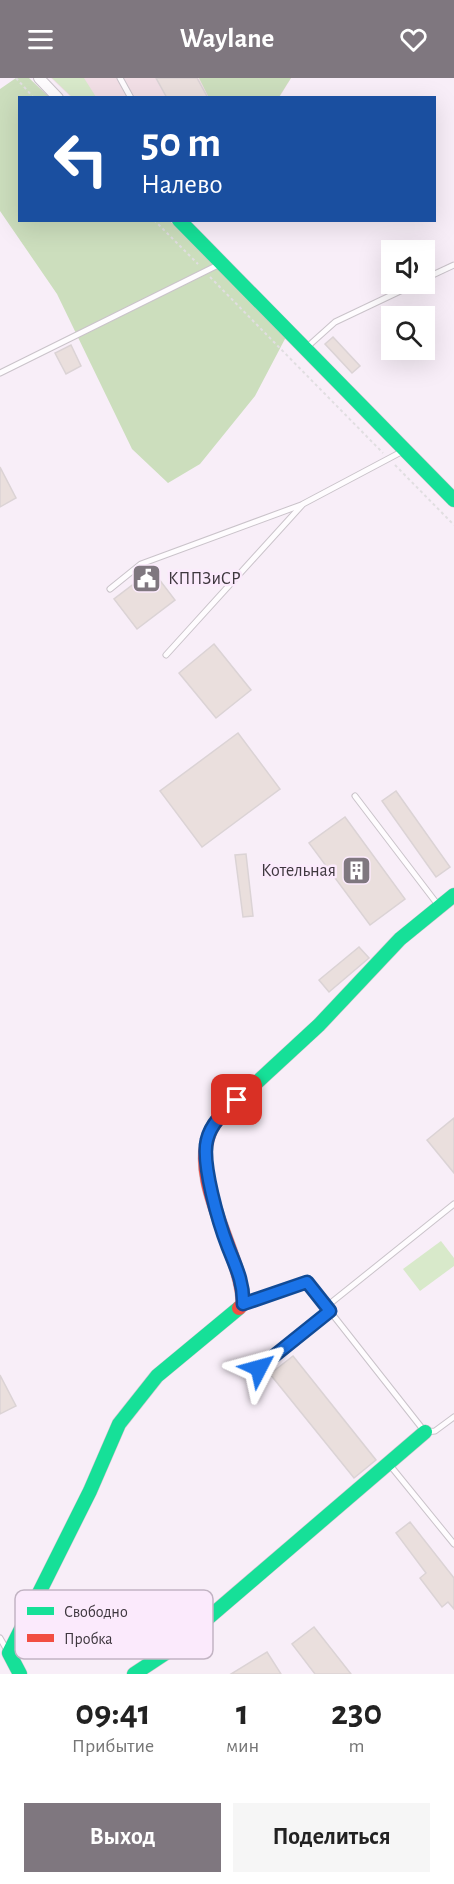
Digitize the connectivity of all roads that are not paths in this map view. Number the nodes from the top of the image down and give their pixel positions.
1 (39, 78) edge
2 (120, 78) edge
3 (56, 96) edge
4 (130, 96) edge
5 (181, 222) edge
6 (221, 263) junction
7 (454, 265) edge
8 (435, 274) edge
9 (393, 294) edge
10 (305, 349) junction
11 (0, 373) edge
12 (405, 450) junction
13 (454, 500) edge
14 (303, 504) junction
15 (111, 589) dead end
16 (166, 655) dead end
17 (355, 796) dead end
18 (454, 895) edge
19 (438, 905) junction
20 (452, 1206) edge
21 (454, 1215) edge
22 (243, 1304) junction
23 (329, 1308) junction
24 (259, 1368) dead end
25 (454, 1417) edge
26 (425, 1432) junction
27 (387, 1463) junction
28 (454, 1544) edge
29 (40, 1590) edge
30 (213, 1614) edge
31 (0, 1638) edge
32 (15, 1641) edge
33 (9, 1653) junction
34 (157, 1659) edge
35 (20, 1674) edge
36 (134, 1674) edge

1 - 3 street
2 - 4 lane
5 - 6 street
6 - 10 street
6 - 11 lane
7 - 8 lane
9 - 10 lane
10 - 12 street
12 - 13 street
12 - 14 lane
14 - 15 lane
14 - 16 lane
17 - 19 lane
18 - 19 street
19 - 22 street
20 - 21 lane
20 - 23 lane
22 - 23 lane
22 - 29 street
23 - 24 lane
23 - 26 lane
25 - 26 lane
26 - 27 street
27 - 28 lane
27 - 30 street
31 - 33 lane
32 - 33 street
33 - 35 street
34 - 36 street

